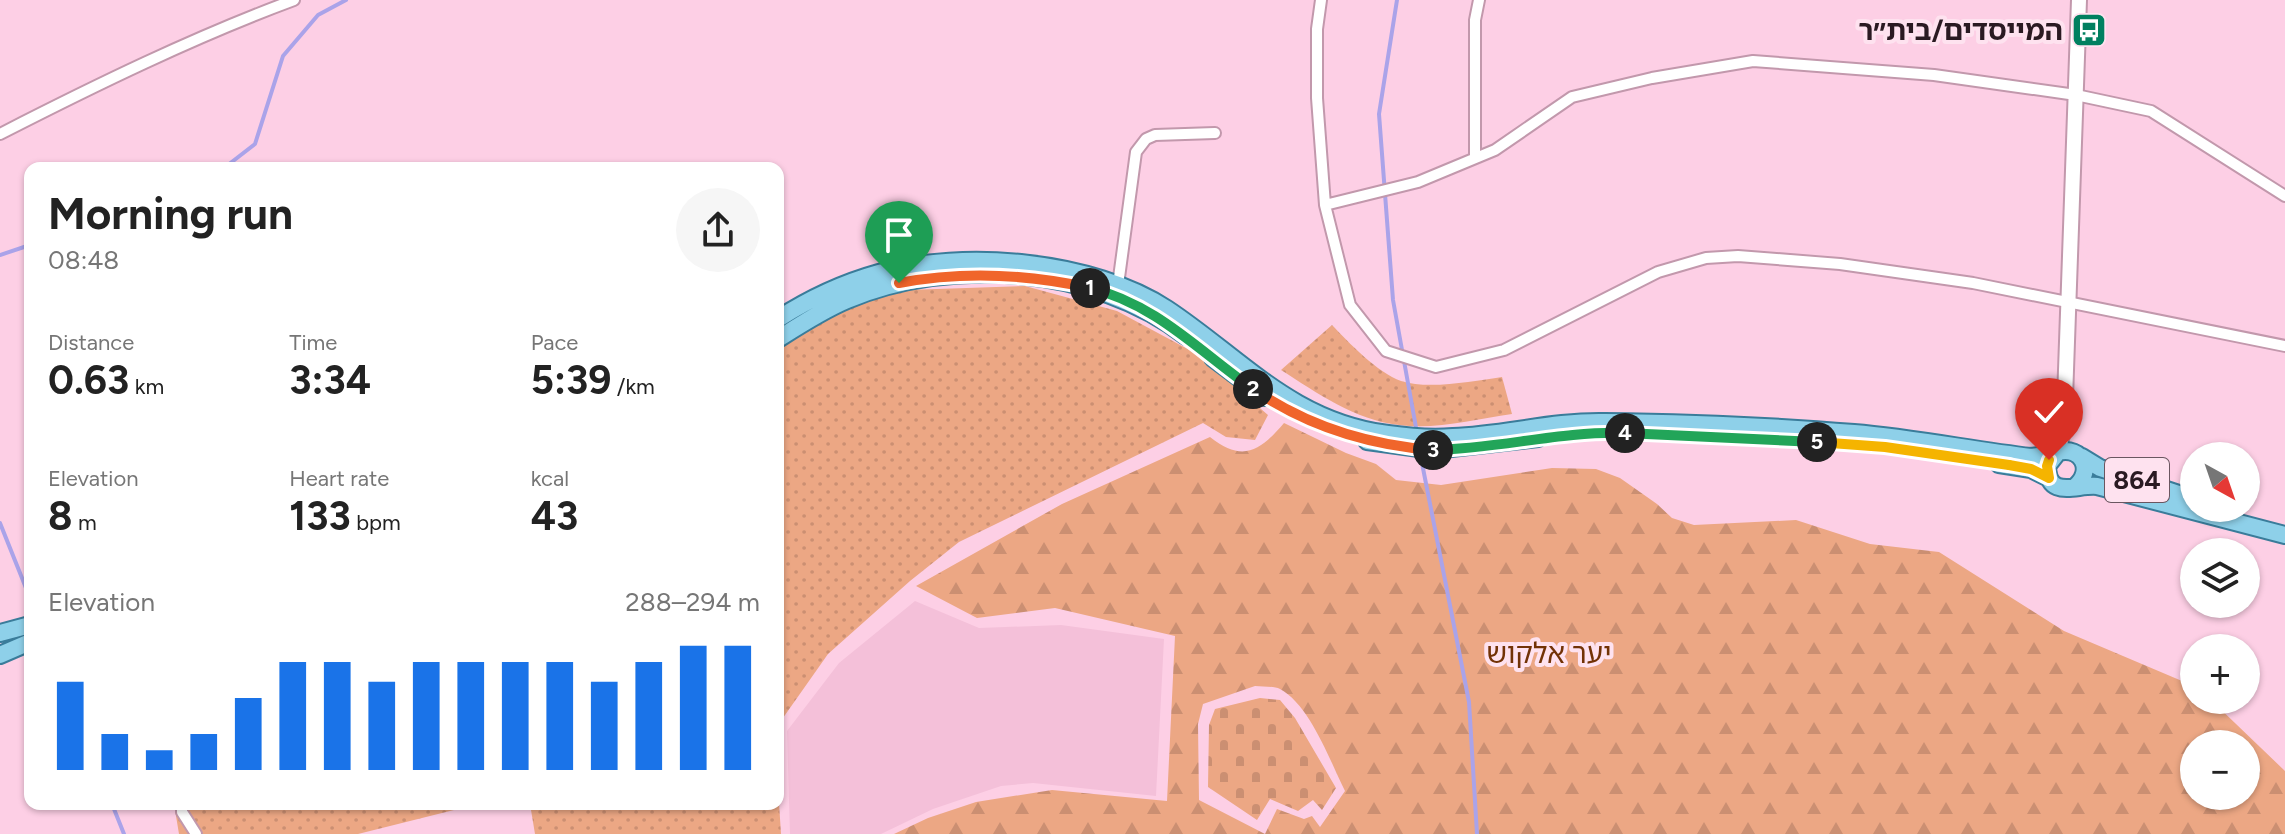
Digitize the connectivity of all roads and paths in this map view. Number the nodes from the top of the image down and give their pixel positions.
1 (294, 0) edge
2 (1321, 0) edge
3 (1479, 0) edge
4 (2079, 0) edge
5 (2076, 95) junction
6 (1215, 133) dead end
7 (0, 134) edge
8 (1475, 158) junction
9 (2285, 196) edge
10 (1325, 205) junction
11 (1118, 285) junction
12 (2069, 302) junction
13 (784, 316) edge
14 (784, 335) edge
15 (2285, 346) edge
16 (2064, 427) junction
17 (2056, 453) junction
18 (2079, 455) junction
19 (2049, 478) junction
20 (2076, 486) junction
21 (2180, 494) edge
22 (2260, 518) edge
23 (2285, 525) edge
24 (2285, 535) edge
25 (24, 627) edge
26 (0, 633) edge
27 (24, 645) edge
28 (0, 655) edge
29 (182, 810) edge
30 (196, 834) edge

1 - 7 street
2 - 10 street
3 - 8 street
4 - 5 street
5 - 8 street
5 - 9 street
5 - 12 street
6 - 11 street
8 - 10 street
10 - 12 street
11 - 13 main road
11 - 17 main road
12 - 15 street
12 - 16 street
14 - 19 main road
16 - 17 street
16 - 18 street
17 - 18 main road
17 - 19 main road
18 - 20 main road
18 - 21 main road, 864
19 - 20 main road
20 - 24 main road, 864
22 - 23 main road
25 - 26 main road
27 - 28 main road
29 - 30 street

